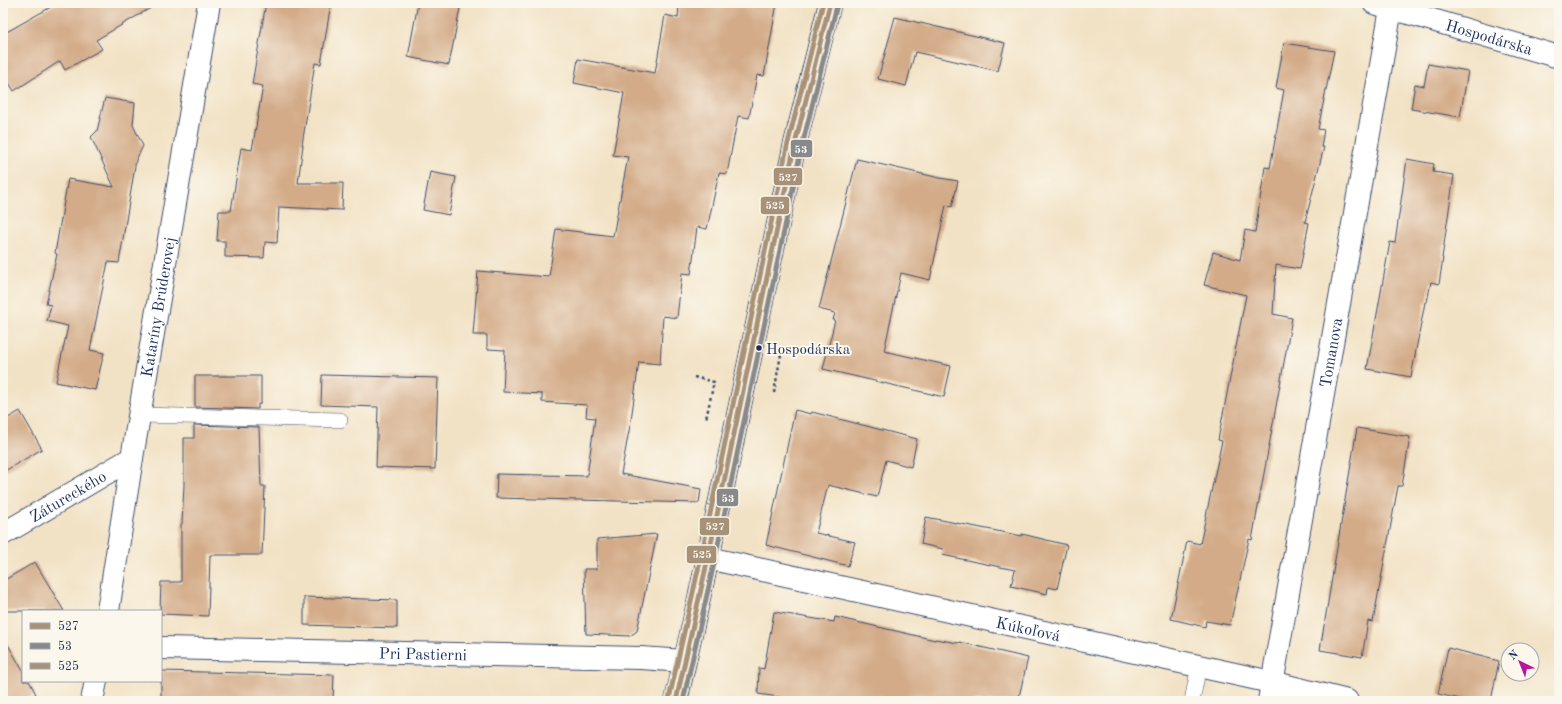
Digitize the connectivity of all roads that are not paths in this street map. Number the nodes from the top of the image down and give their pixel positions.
1 (209, 3) edge
2 (830, 3) edge
3 (1385, 4) edge
4 (1559, 57) edge
5 (140, 416) junction
6 (340, 420) dead end
7 (132, 458) junction
8 (3, 534) edge
9 (708, 558) junction
10 (108, 610) edge
11 (162, 648) edge
12 (684, 662) junction
13 (1199, 666) junction
14 (96, 682) edge
15 (1270, 692) edge
16 (92, 701) edge
17 (676, 701) edge
18 (1192, 701) edge
19 (1347, 701) edge

1 - 5 street, Kataríny Brúderovej
2 - 9 street
3 - 4 street, Hospodárska
3 - 15 street, Tomanova
5 - 6 lane
5 - 7 street, Kataríny Brúderovej
7 - 8 street, Zátureckého
7 - 10 street, Kataríny Brúderovej
9 - 12 street
9 - 13 street, Kúkoľová
11 - 12 street, Pri Pastierni
12 - 17 street
13 - 15 street, Kúkoľová
13 - 18 lane
14 - 16 street
15 - 19 street, Kúkoľová

